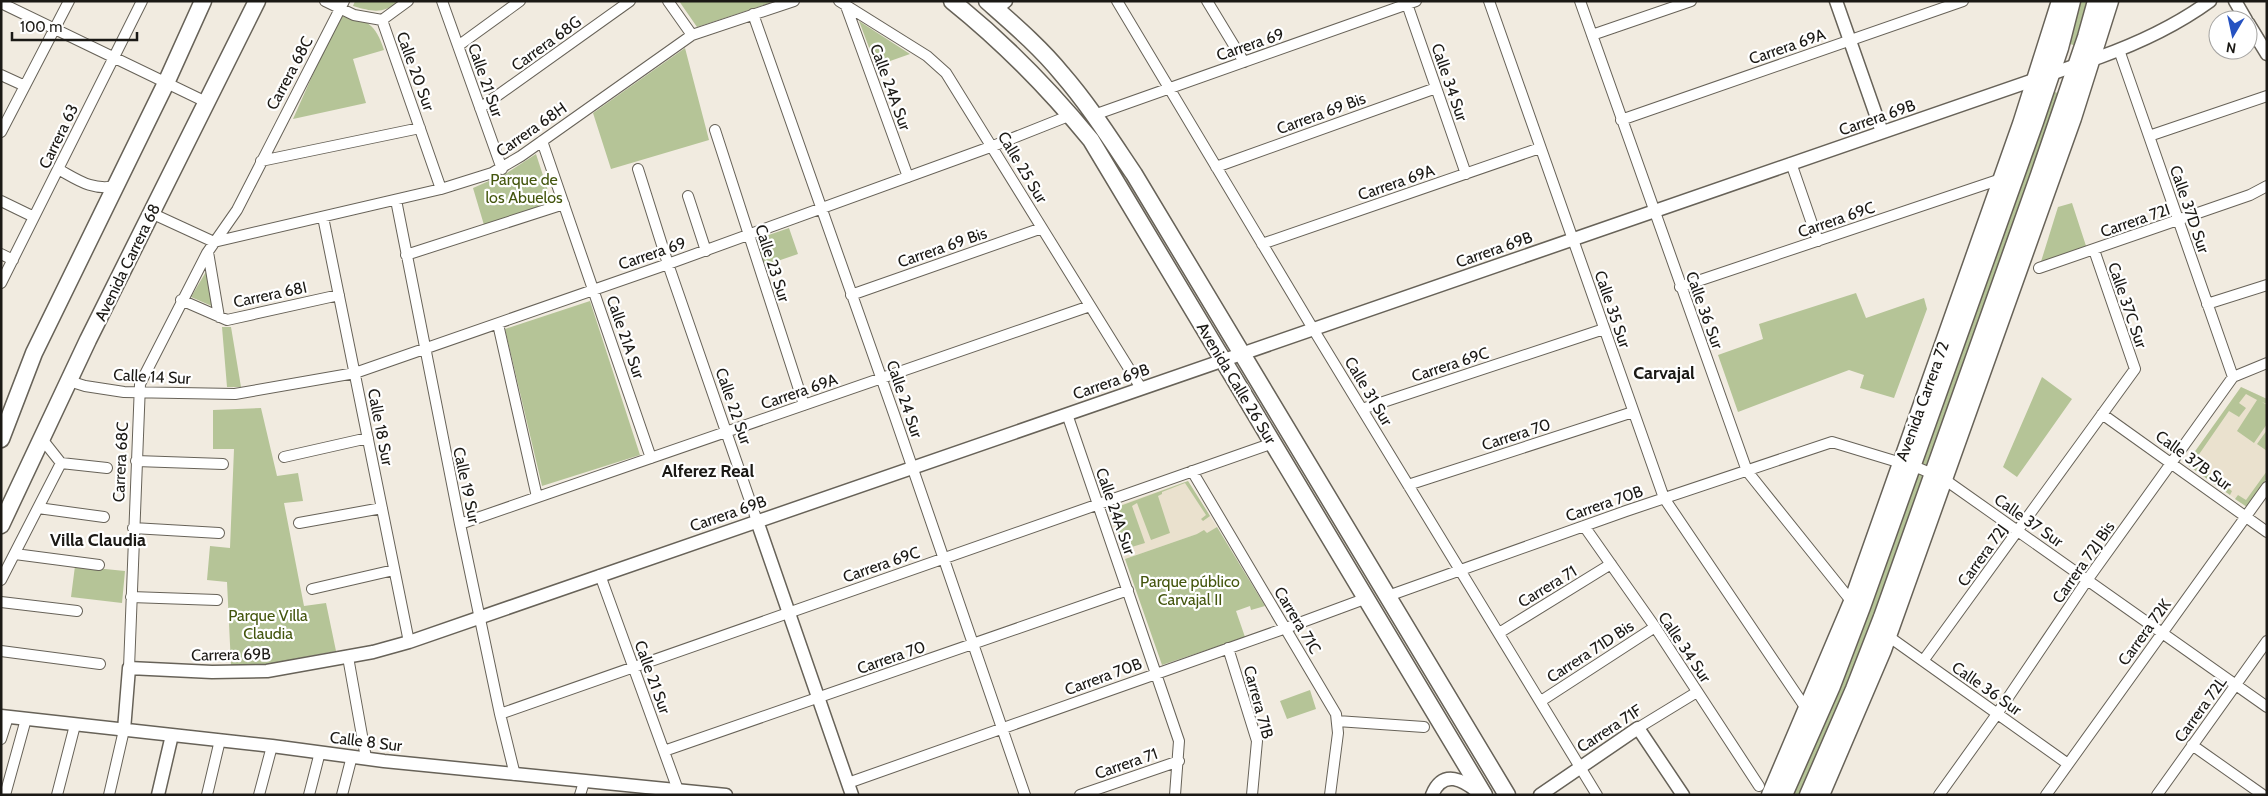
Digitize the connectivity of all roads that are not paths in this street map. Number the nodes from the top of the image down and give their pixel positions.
1 (69, 1) edge
2 (142, 1) edge
3 (203, 1) edge
4 (257, 1) edge
5 (325, 1) edge
6 (408, 1) edge
7 (442, 1) edge
8 (520, 1) edge
9 (630, 1) edge
10 (668, 1) edge
11 (794, 1) edge
12 (952, 1) edge
13 (1117, 1) edge
14 (1207, 1) edge
15 (1489, 1) edge
16 (1580, 1) edge
17 (1691, 1) edge
18 (1836, 1) edge
19 (1963, 1) edge
20 (2060, 1) edge
21 (2072, 1) edge
22 (2096, 1) edge
23 (2110, 1) edge
24 (2210, 1) edge
25 (1410, 2) edge
26 (1, 3) edge
27 (842, 4) edge
28 (996, 4) edge
29 (342, 5) edge
30 (753, 14) junction
31 (382, 20) junction
32 (55, 28) junction
33 (692, 35) junction
34 (1592, 35) junction
35 (2258, 39) edge
36 (1850, 41) junction
37 (458, 46) junction
38 (2119, 50) junction
39 (2267, 54) edge
40 (114, 57) junction
41 (1244, 62) junction
42 (2084, 62) junction
43 (1, 75) edge
44 (2044, 76) junction
45 (166, 82) junction
46 (25, 86) junction
47 (1168, 88) junction
48 (1436, 88) junction
49 (2267, 96) edge
50 (206, 102) junction
51 (480, 108) junction
52 (1071, 115) junction
53 (1094, 115) junction
54 (1621, 120) junction
55 (420, 128) junction
56 (715, 130) dead end
57 (2, 131) edge
58 (1882, 132) junction
59 (2149, 136) junction
60 (542, 141) junction
61 (993, 146) junction
62 (1540, 148) junction
63 (261, 161) junction
64 (1791, 164) junction
65 (1216, 167) junction
66 (502, 169) junction
67 (638, 169) dead end
68 (58, 170) junction
69 (1466, 174) junction
70 (908, 177) junction
71 (2001, 179) junction
72 (116, 186) junction
73 (2267, 186) edge
74 (441, 189) junction
75 (688, 196) dead end
76 (396, 200) junction
77 (1, 201) edge
78 (564, 204) junction
79 (822, 208) junction
80 (1653, 211) junction
81 (151, 213) junction
82 (34, 217) junction
83 (323, 217) junction
84 (2178, 220) junction
85 (1042, 228) junction
86 (748, 235) junction
87 (1573, 239) junction
88 (1818, 240) junction
89 (214, 242) junction
90 (1262, 244) junction
91 (2094, 250) junction
92 (706, 251) junction
93 (208, 252) junction
94 (1, 254) edge
95 (406, 255) junction
96 (13, 260) junction
97 (668, 264) junction
98 (2039, 268) dead end
99 (1, 283) edge
100 (2267, 284) edge
101 (1680, 286) junction
102 (594, 289) junction
103 (852, 295) junction
104 (339, 296) junction
105 (182, 300) junction
106 (2207, 304) junction
107 (1090, 306) junction
108 (219, 317) junction
109 (498, 324) junction
110 (1313, 329) junction
111 (1604, 329) junction
112 (1999, 329) junction
113 (424, 350) junction
114 (1242, 354) junction
115 (1975, 357) junction
116 (1222, 361) junction
117 (2267, 363) edge
118 (2135, 369) joint
119 (1947, 371) junction
120 (355, 373) junction
121 (2233, 377) junction
122 (882, 379) junction
123 (69, 381) junction
124 (1141, 388) junction
125 (139, 392) junction
126 (1925, 393) junction
127 (235, 394) joint
128 (804, 405) junction
129 (1362, 409) junction
130 (1633, 412) junction
131 (1067, 414) junction
132 (2102, 414) junction
133 (726, 432) junction
134 (368, 438) junction
135 (1, 439) edge
136 (42, 439) junction
137 (1832, 442) joint
138 (1273, 443) junction
139 (284, 457) dead end
140 (651, 458) junction
141 (136, 460) junction
142 (61, 463) junction
143 (223, 464) dead end
144 (2171, 464) junction
145 (1906, 465) junction
146 (913, 467) junction
147 (107, 468) dead end
148 (1192, 471) junction
149 (1747, 471) junction
150 (1938, 476) junction
151 (1408, 485) junction
152 (2267, 487) edge
153 (537, 497) junction
154 (1664, 498) junction
155 (1098, 504) junction
156 (38, 508) junction
157 (382, 508) junction
158 (104, 517) dead end
159 (2245, 517) junction
160 (757, 521) junction
161 (299, 523) dead end
162 (460, 524) junction
163 (1, 525) edge
164 (1584, 526) junction
165 (133, 528) junction
166 (2018, 531) junction
167 (2267, 532) edge
168 (219, 533) dead end
169 (15, 554) junction
170 (944, 558) junction
171 (1611, 564) junction
172 (99, 566) dead end
173 (394, 570) junction
174 (1459, 570) junction
175 (600, 575) junction
176 (2088, 579) junction
177 (1, 580) edge
178 (312, 588) dead end
179 (1128, 590) junction
180 (1388, 596) junction
181 (131, 597) junction
182 (1367, 598) junction
183 (217, 600) dead end
184 (1, 602) edge
185 (1852, 602) junction
186 (77, 611) dead end
187 (789, 612) junction
188 (480, 618) junction
189 (1655, 627) junction
190 (1286, 628) junction
191 (2162, 632) junction
192 (1499, 633) junction
193 (1839, 635) junction
194 (1888, 636) junction
195 (2267, 641) edge
196 (409, 642) junction
197 (974, 644) junction
198 (1228, 648) junction
199 (1, 651) edge
200 (348, 657) junction
201 (1923, 661) junction
202 (100, 664) dead end
203 (633, 667) junction
204 (129, 668) junction
205 (1156, 673) junction
206 (2236, 684) junction
207 (1832, 686) junction
208 (1854, 689) junction
209 (1697, 692) junction
210 (819, 698) junction
211 (1541, 701) junction
212 (2267, 707) edge
213 (1807, 710) junction
214 (500, 714) junction
215 (1997, 714) junction
216 (4, 717) edge
217 (26, 719) junction
218 (1338, 720) junction
219 (75, 725) junction
220 (1424, 726) dead end
221 (1002, 728) junction
222 (1638, 728) junction
223 (124, 730) junction
224 (172, 735) junction
225 (1846, 737) junction
226 (1, 739) edge
227 (220, 740) junction
228 (2192, 745) junction
229 (272, 746) junction
230 (664, 751) junction
231 (320, 752) junction
232 (352, 756) junction
233 (366, 758) junction
234 (1179, 761) junction
235 (2068, 764) junction
236 (1579, 766) junction
237 (515, 775) junction
238 (1792, 777) junction
239 (1816, 777) junction
240 (584, 782) junction
241 (850, 789) edge
242 (678, 790) junction
243 (1764, 790) edge
244 (5, 795) edge
245 (57, 795) edge
246 (109, 795) edge
247 (158, 795) edge
248 (207, 795) edge
249 (259, 795) edge
250 (309, 795) edge
251 (342, 795) edge
252 (580, 795) edge
253 (726, 795) edge
254 (1025, 795) edge
255 (1080, 795) edge
256 (1175, 795) edge
257 (1252, 795) edge
258 (1330, 795) edge
259 (1432, 795) edge
260 (1483, 795) edge
261 (1507, 795) edge
262 (1540, 795) edge
263 (1597, 795) edge
264 (1683, 795) edge
265 (1776, 795) edge
266 (1784, 795) edge
267 (1808, 795) edge
268 (1816, 795) edge
269 (1821, 795) edge
270 (1939, 795) edge
271 (2046, 795) edge
272 (2157, 795) edge
273 (2263, 795) edge

1 - 32 street
2 - 40 street, Carrera 63
3 - 45 main road
4 - 50 main road, Avenida Carrera 68
5 - 29 street, Calle 20 Sur
6 - 31 street
7 - 37 street, Calle 21 Sur
8 - 37 street
9 - 51 street, Carrera 68G
10 - 33 street
11 - 30 street, Carrera 68H
12 - 52 main road, Avenida Calle 26 Sur
13 - 47 street, Calle 31 Sur
14 - 41 street
15 - 62 street, Calle 35 Sur
16 - 34 street, Calle 36 Sur
17 - 34 street
18 - 36 street
19 - 36 street, Carrera 69A
20 - 44 main road, Avenida Carrera 72
21 - 44 main road, Avenida Carrera 72
22 - 42 main road
23 - 42 main road
24 - 38 street, Carrera 69B
25 - 41 street, Carrera 69
25 - 48 street, Calle 34 Sur
26 - 32 street
27 - 61 street, Calle 25 Sur
27 - 70 street, Calle 24A Sur
28 - 53 main road, Avenida Calle 26 Sur
29 - 31 street, Calle 20 Sur
29 - 63 street, Carrera 68C
30 - 33 street, Carrera 68H
30 - 79 street, Calle 24 Sur
31 - 55 street, Calle 20 Sur
32 - 40 street
32 - 46 street
33 - 60 street, Carrera 68H
34 - 54 street, Calle 36 Sur
35 - 39 street
36 - 54 street, Carrera 69A
36 - 58 street
37 - 51 street, Calle 21 Sur
38 - 42 street, Carrera 69B
38 - 59 street, Calle 37D Sur
40 - 45 street
40 - 68 street, Carrera 63
41 - 47 street, Carrera 69
42 - 44 street, Carrera 69B
42 - 112 main road
42 - 115 main road
43 - 46 street
44 - 58 street, Carrera 69B
44 - 71 main road, Avenida Carrera 72
44 - 119 main road, Avenida Carrera 72
45 - 50 street
45 - 72 main road
46 - 57 street
47 - 53 street, Carrera 69
47 - 65 street, Calle 31 Sur
48 - 65 street, Carrera 69 Bis
48 - 69 street, Calle 34 Sur
49 - 59 street
50 - 81 main road, Avenida Carrera 68
51 - 66 street, Calle 21 Sur
52 - 61 street, Carrera 69
52 - 116 main road, Avenida Calle 26 Sur
53 - 114 main road, Avenida Calle 26 Sur
54 - 80 street, Calle 36 Sur
55 - 63 street
55 - 74 street, Calle 20 Sur
56 - 86 street, Calle 23 Sur
58 - 64 street, Carrera 69B
59 - 84 street, Calle 37D Sur
60 - 66 street, Carrera 68H
60 - 78 street, Calle 21A Sur
61 - 70 street, Carrera 69
61 - 85 street, Calle 25 Sur
62 - 69 street, Carrera 69A
62 - 87 street, Calle 35 Sur
63 - 89 street, Carrera 68C
64 - 80 street, Carrera 69B
64 - 88 street
65 - 90 street, Calle 31 Sur
66 - 74 street, Carrera 68H
67 - 97 street, Calle 22 Sur
68 - 72 street
68 - 82 street, Carrera 63
69 - 90 street, Carrera 69A
70 - 79 street, Carrera 69
71 - 88 street, Carrera 69C
71 - 126 main road, Avenida Carrera 72
72 - 135 main road
73 - 84 street, Carrera 72I
74 - 76 street, Carrera 68H
75 - 92 street
76 - 83 street, Carrera 68H
76 - 95 street, Calle 19 Sur
77 - 82 street
78 - 95 street
78 - 102 street, Calle 21A Sur
79 - 86 street, Carrera 69
79 - 103 street, Calle 24 Sur
80 - 87 street, Carrera 69B
80 - 101 street, Calle 36 Sur
81 - 89 street
81 - 123 main road, Avenida Carrera 68
82 - 96 street, Carrera 63
83 - 89 street, Carrera 68H
83 - 104 street, Calle 18 Sur
84 - 91 street, Carrera 72I
84 - 106 street, Calle 37D Sur
85 - 103 street, Carrera 69 Bis
85 - 107 street, Calle 25 Sur
86 - 92 street, Carrera 69
86 - 128 street, Calle 23 Sur
87 - 110 street, Carrera 69B
87 - 111 street, Calle 35 Sur
88 - 101 street, Carrera 69C
89 - 93 street, Carrera 68C
90 - 110 street, Calle 31 Sur
91 - 98 street, Carrera 72I
91 - 118 street, Calle 37C Sur
92 - 97 street, Carrera 69
93 - 105 street, Carrera 68C
93 - 108 street
94 - 96 street
95 - 113 street, Calle 19 Sur
96 - 99 street, Carrera 63
97 - 102 street, Carrera 69
97 - 133 street, Calle 22 Sur
100 - 106 street
101 - 149 street, Calle 36 Sur
102 - 109 street, Carrera 69
102 - 140 street, Calle 21A Sur
103 - 122 street, Calle 24 Sur
104 - 108 street, Carrera 68I
104 - 120 street, Calle 18 Sur
105 - 108 street, Carrera 68I
105 - 125 street, Carrera 68C
106 - 121 street, Calle 37D Sur
107 - 122 street, Carrera 69A
107 - 124 street, Calle 25 Sur
109 - 113 street, Carrera 69
109 - 153 street
110 - 114 street, Carrera 69B
110 - 129 street, Calle 31 Sur
111 - 129 street, Carrera 69C
111 - 130 street, Calle 35 Sur
112 - 115 main road
112 - 150 main road
113 - 120 street, Carrera 69
113 - 162 street, Calle 19 Sur
114 - 116 street, Carrera 69B
114 - 180 main road, Avenida Calle 26 Sur
115 - 150 main road
116 - 124 street, Carrera 69B
116 - 138 main road, Avenida Calle 26 Sur
117 - 121 street
118 - 132 street, Carrera 72J
119 - 126 main road
119 - 145 main road, Avenida Carrera 72
120 - 127 street, Carrera 69
120 - 134 street, Calle 18 Sur
121 - 144 street, Carrera 72J Bis
122 - 128 street, Carrera 69A
122 - 146 street, Calle 24 Sur
123 - 125 street, Calle 14 Sur
123 - 136 main road, Avenida Carrera 68
124 - 131 street, Carrera 69B
125 - 127 street, Calle 14 Sur
125 - 141 street, Carrera 68C
126 - 145 main road, Avenida Carrera 72
128 - 133 street, Carrera 69A
129 - 151 street, Calle 31 Sur
130 - 151 street, Carrera 70
130 - 154 street, Calle 35 Sur
131 - 146 street, Carrera 69B
131 - 155 street, Calle 24A Sur
132 - 144 street, Calle 37B Sur
132 - 166 street, Carrera 72J
133 - 140 street, Carrera 69A
133 - 160 street, Calle 22 Sur
134 - 139 street
134 - 157 street, Calle 18 Sur
136 - 142 street
136 - 163 main road, Avenida Carrera 68
137 - 145 street, Calle 37 Sur
137 - 149 street, Carrera 70B
138 - 148 street, Carrera 69C
138 - 182 main road, Avenida Calle 26 Sur
140 - 153 street, Carrera 69A
141 - 143 street
141 - 165 street, Carrera 68C
142 - 147 street
142 - 156 street
144 - 159 street, Calle 37B Sur
144 - 176 street, Carrera 72J Bis
145 - 150 street, Calle 37 Sur
145 - 185 main road, Avenida Carrera 72
145 - 207 main road, Avenida Carrera 72
146 - 160 street, Carrera 69B
146 - 170 street, Calle 24 Sur
148 - 155 street, Carrera 69C
148 - 190 street, Carrera 71C
149 - 154 street, Carrera 70B
149 - 185 street, Calle 36 Sur
150 - 166 street, Calle 37 Sur
150 - 194 main road
150 - 208 main road
151 - 174 street, Calle 31 Sur
152 - 159 street, Carrera 72K
153 - 162 street, Carrera 69A
154 - 164 street, Carrera 70B
154 - 213 street, Calle 35 Sur
155 - 170 street, Carrera 69C
155 - 179 street, Calle 24A Sur
156 - 158 street
156 - 169 street
157 - 161 street
157 - 173 street, Calle 18 Sur
159 - 167 street, Calle 37B Sur
159 - 191 street, Carrera 72K
160 - 175 street, Carrera 69B
160 - 187 street, Calle 22 Sur
162 - 188 street, Calle 19 Sur
164 - 171 street, Calle 34 Sur
164 - 174 street, Carrera 70B
165 - 168 street
165 - 181 street, Carrera 68C
166 - 176 street, Calle 37 Sur
166 - 201 street, Carrera 72J
169 - 172 street
169 - 177 street
170 - 187 street, Carrera 69C
170 - 197 street, Calle 24 Sur
171 - 189 street, Calle 34 Sur
171 - 192 street, Carrera 71
173 - 178 street
173 - 196 street, Calle 18 Sur
174 - 180 street, Carrera 70B
174 - 192 street, Calle 31 Sur
175 - 188 street, Carrera 69B
175 - 203 street, Calle 21 Sur
176 - 191 street, Calle 37 Sur
176 - 215 street, Carrera 72J Bis
179 - 197 street, Carrera 70
179 - 205 street, Calle 24A Sur
180 - 261 main road, Avenida Calle 26 Sur
181 - 183 street
181 - 204 street, Carrera 68C
182 - 190 street, Carrera 70B
182 - 260 main road, Avenida Calle 26 Sur
184 - 186 street
185 - 193 main road, Avenida Carrera 72
187 - 203 street, Carrera 69C
187 - 210 street, Calle 22 Sur
188 - 196 street, Carrera 69B
188 - 214 street, Calle 19 Sur
189 - 209 street, Calle 34 Sur
189 - 211 street, Carrera 71D Bis
190 - 198 street, Carrera 70B
190 - 218 street, Carrera 71C
191 - 206 street, Calle 37 Sur
191 - 235 street, Carrera 72K
192 - 211 street, Calle 31 Sur
193 - 207 main road
193 - 213 main road, Avenida Carrera 72
194 - 201 street, Calle 36 Sur
194 - 225 main road
195 - 206 street, Carrera 72L
196 - 200 street, Carrera 69B
197 - 210 street, Carrera 70
197 - 221 street, Calle 24 Sur
198 - 205 street, Carrera 70B
198 - 257 street, Carrera 71B
199 - 202 street
200 - 204 street, Carrera 69B
200 - 233 street
201 - 215 street, Calle 36 Sur
203 - 214 street, Carrera 69C
203 - 230 street, Calle 21 Sur
204 - 223 street, Carrera 68C
205 - 221 street, Carrera 70B
205 - 234 street, Calle 24A Sur
206 - 212 street, Calle 37 Sur
206 - 228 street, Carrera 72L
207 - 238 main road, Avenida Carrera 72
208 - 225 main road
208 - 239 main road
209 - 222 street, Carrera 71F
209 - 243 street, Calle 34 Sur
210 - 230 street, Carrera 70
210 - 241 street, Calle 22 Sur
211 - 236 street, Calle 31 Sur
213 - 243 main road, Avenida Carrera 72
214 - 237 street, Calle 19 Sur
215 - 235 street, Calle 36 Sur
215 - 270 street, Carrera 72J Bis
216 - 217 street, Calle 8 Sur
216 - 226 street
217 - 219 street, Calle 8 Sur
217 - 244 street
218 - 220 street
218 - 258 street, Carrera 71C
219 - 223 street, Calle 8 Sur
219 - 245 street
221 - 241 street, Carrera 70B
221 - 254 street, Calle 24 Sur
222 - 236 street, Carrera 71F
222 - 264 street
223 - 224 street, Calle 8 Sur
223 - 246 street, Carrera 68C
224 - 227 street, Calle 8 Sur
224 - 247 street
225 - 269 main road
227 - 229 street, Calle 8 Sur
227 - 248 street
228 - 272 street, Carrera 72L
228 - 273 street
229 - 231 street, Calle 8 Sur
229 - 249 street
230 - 242 street, Calle 21 Sur
231 - 232 street, Calle 8 Sur
231 - 250 street
232 - 233 street, Calle 8 Sur
232 - 251 street
233 - 237 street, Calle 8 Sur
234 - 255 street, Carrera 71
234 - 256 street, Carrera 71
235 - 271 street, Carrera 72K
236 - 262 street, Carrera 71F
236 - 263 street, Calle 31 Sur
237 - 240 street, Calle 8 Sur
238 - 265 main road
238 - 266 main road, Avenida Carrera 72
239 - 267 main road
239 - 268 main road
240 - 242 street, Calle 8 Sur
240 - 252 street
242 - 253 street, Calle 8 Sur
259 - 260 street

